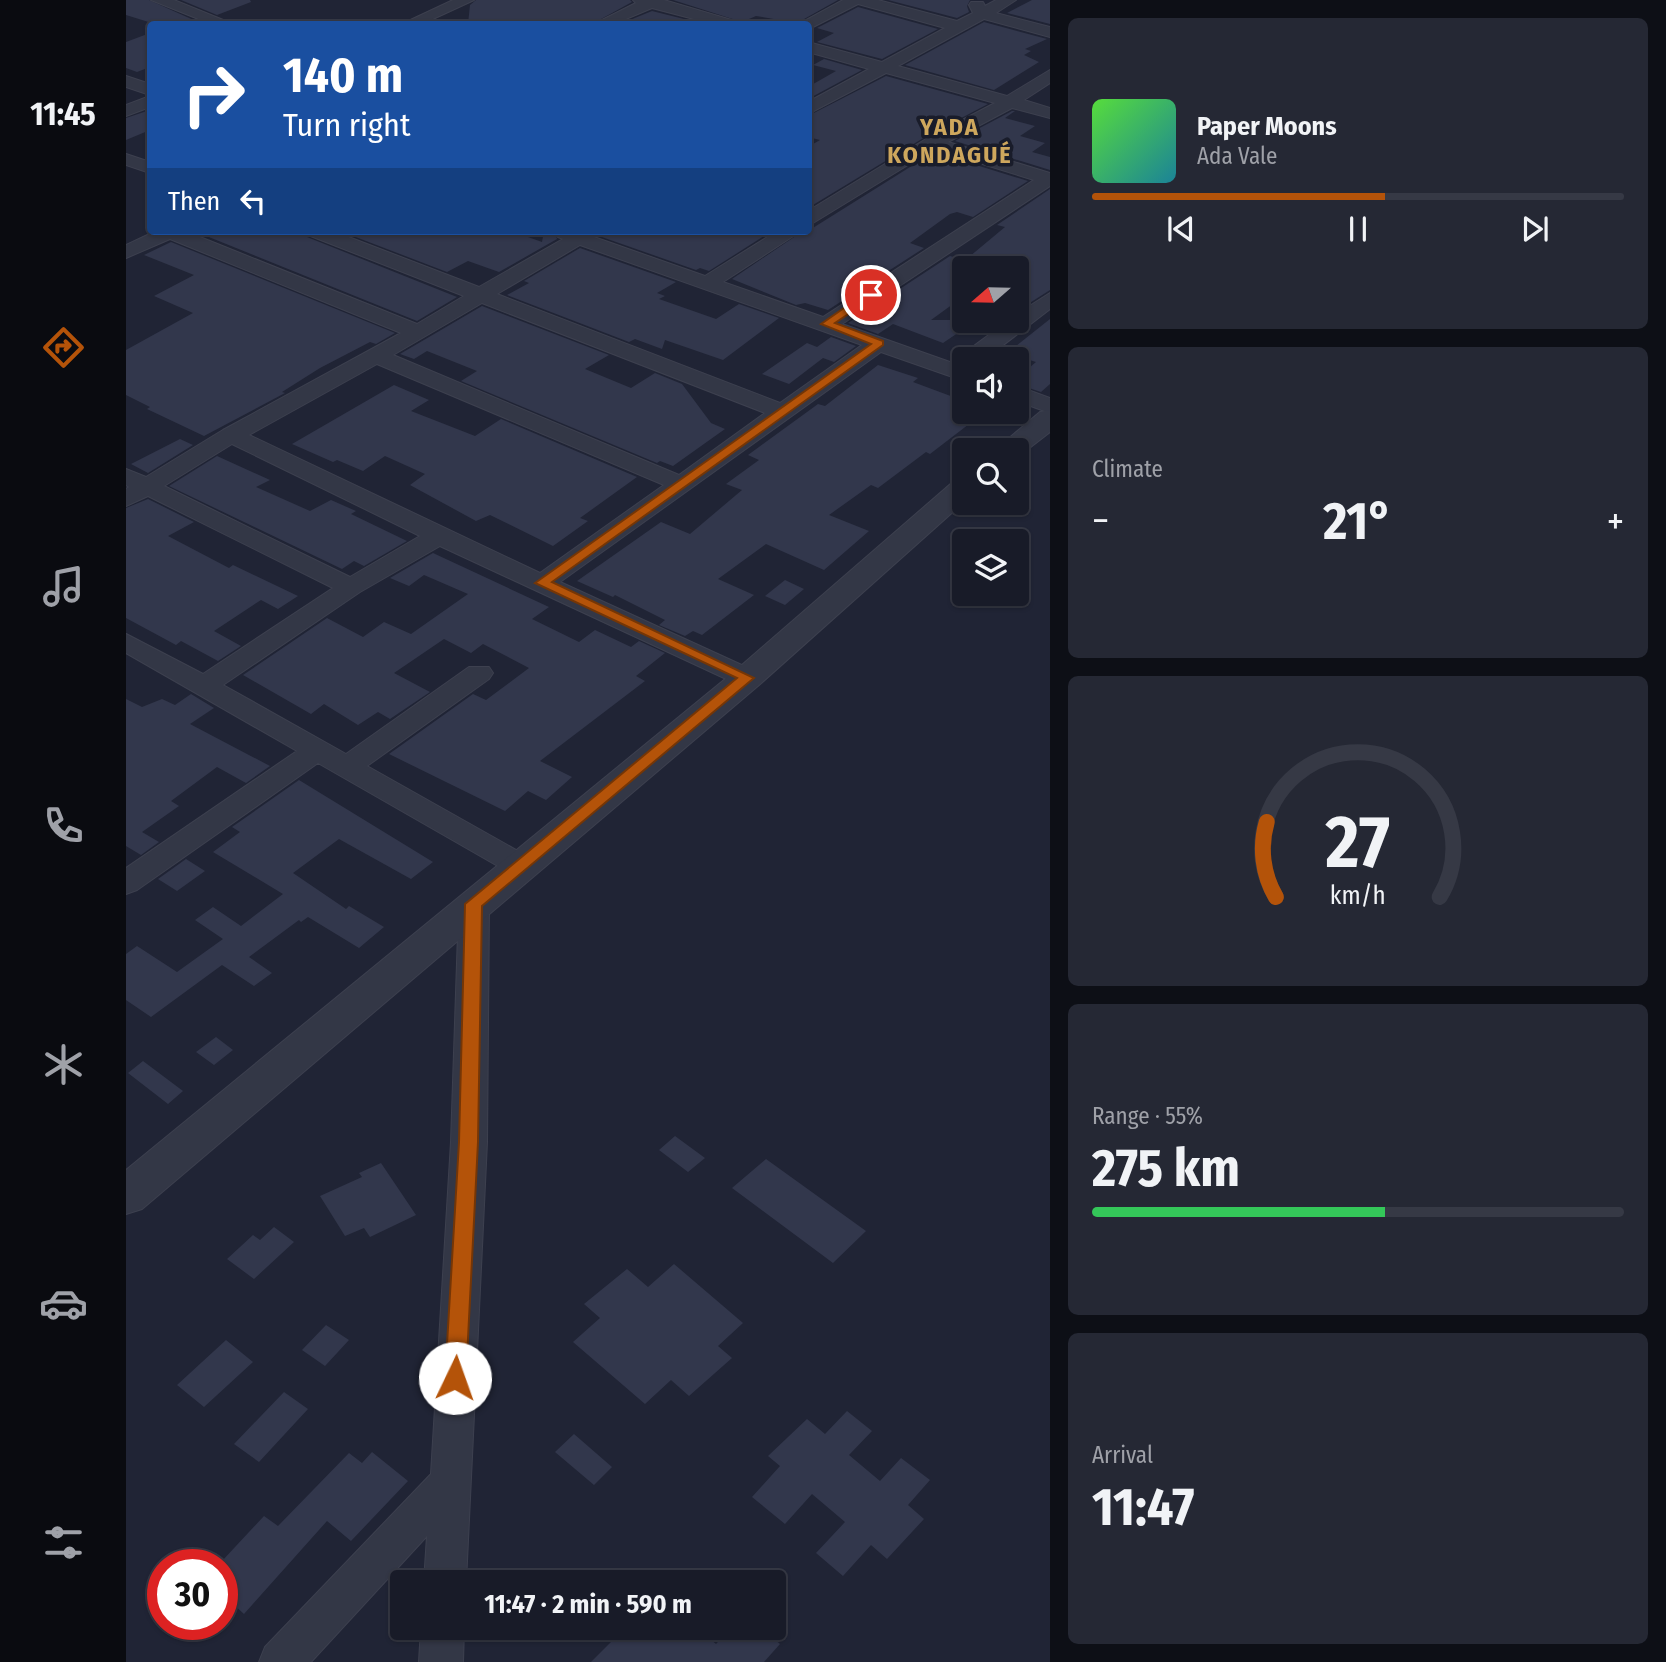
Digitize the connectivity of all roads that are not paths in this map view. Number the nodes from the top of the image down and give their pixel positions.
1 (159, 0) edge
2 (467, 0) edge
3 (858, 0) edge
4 (1008, 0) edge
5 (649, 1) edge
6 (416, 4) dead end
7 (978, 7) edge
8 (441, 11) junction
9 (217, 21) edge
10 (417, 21) edge
11 (608, 21) edge
12 (719, 21) edge
13 (812, 22) edge
14 (961, 27) junction
15 (1050, 32) edge
16 (817, 49) edge
17 (888, 68) junction
18 (1050, 75) edge
19 (126, 81) edge
20 (147, 89) edge
21 (147, 102) edge
22 (1010, 102) junction
23 (812, 107) edge
24 (126, 111) edge
25 (1050, 113) edge
26 (932, 143) junction
27 (126, 159) edge
28 (147, 167) edge
29 (1049, 179) edge
30 (812, 216) edge
31 (164, 235) edge
32 (178, 235) edge
33 (325, 235) edge
34 (572, 235) edge
35 (580, 235) edge
36 (785, 235) edge
37 (126, 252) edge
38 (707, 283) junction
39 (480, 295) junction
40 (1050, 299) edge
41 (827, 324) junction
42 (418, 332) junction
43 (879, 343) junction
44 (989, 347) edge
45 (375, 355) junction
46 (952, 364) edge
47 (1029, 397) edge
48 (1050, 405) edge
49 (782, 412) junction
50 (1050, 418) edge
51 (230, 435) junction
52 (1024, 438) edge
53 (126, 476) edge
54 (681, 484) junction
55 (149, 487) junction
56 (952, 498) edge
57 (126, 499) edge
58 (439, 536) junction
59 (542, 583) junction
60 (351, 587) junction
61 (134, 655) edge
62 (479, 673) dead end
63 (747, 678) junction
64 (204, 686) junction
65 (317, 750) junction
66 (347, 767) junction
67 (521, 866) junction
68 (126, 883) edge
69 (474, 904) junction
70 (126, 1196) edge
71 (449, 1483) junction
72 (445, 1570) edge
73 (442, 1640) edge
74 (281, 1662) edge
75 (441, 1662) edge

1 - 9 street
2 - 8 street
3 - 13 street
3 - 14 street
4 - 7 street
5 - 11 street
5 - 12 street
6 - 8 street
7 - 14 street
7 - 15 street
8 - 10 street
14 - 17 street
16 - 17 street
17 - 22 street
17 - 23 street
18 - 22 street
19 - 20 street
21 - 24 street
22 - 25 street
22 - 26 street
26 - 29 street
26 - 30 street
27 - 28 street
29 - 41 street
31 - 37 street
32 - 42 street
33 - 39 street
34 - 39 street
35 - 38 street
36 - 38 street
38 - 41 street
39 - 42 street
39 - 49 street
40 - 44 street
41 - 43 street
42 - 45 street
43 - 46 street
43 - 49 street
45 - 51 street
45 - 54 street
47 - 48 street
49 - 54 street
50 - 52 street
51 - 55 street
51 - 58 street
53 - 55 street
54 - 59 street
55 - 57 street
55 - 60 street
56 - 63 street
58 - 59 street
58 - 60 street
59 - 63 street
60 - 64 street
61 - 64 street
62 - 66 street
63 - 67 street
64 - 65 street
65 - 66 street
65 - 68 street
66 - 67 street
67 - 69 street
69 - 70 street
69 - 71 street
71 - 72 street
71 - 74 street
73 - 75 street

